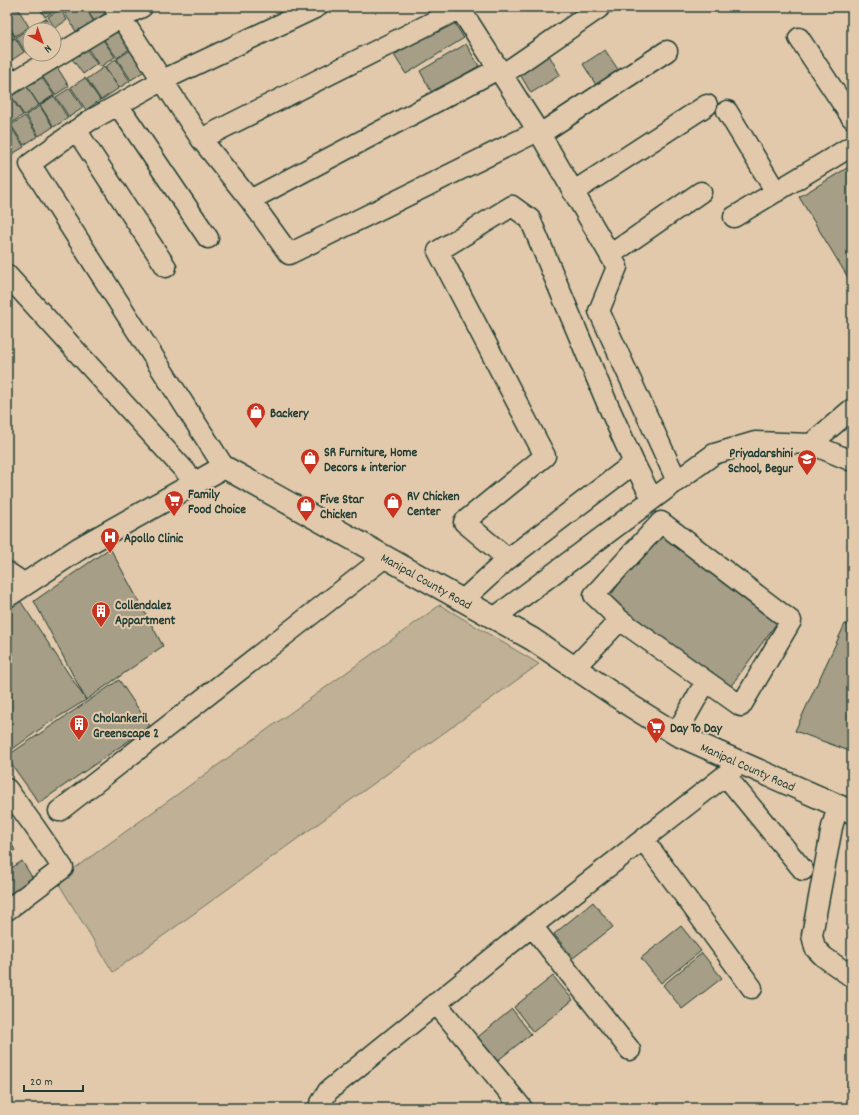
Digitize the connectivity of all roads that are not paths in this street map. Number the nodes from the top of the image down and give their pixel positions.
1 (142, 7) edge
2 (317, 7) edge
3 (461, 8) edge
4 (599, 8) edge
5 (117, 12) edge
6 (800, 38) dead end
7 (667, 51) dead end
8 (500, 72) junction
9 (163, 80) junction
10 (7, 86) edge
11 (118, 105) junction
12 (707, 105) dead end
13 (727, 111) dead end
14 (852, 118) edge
15 (76, 130) junction
16 (539, 133) junction
17 (201, 139) junction
18 (852, 146) edge
19 (573, 192) junction
20 (701, 192) dead end
21 (776, 192) junction
22 (250, 200) junction
23 (734, 217) dead end
24 (208, 238) dead end
25 (610, 255) junction
26 (166, 267) dead end
27 (7, 275) edge
28 (852, 409) edge
29 (811, 444) junction
30 (852, 461) edge
31 (634, 463) junction
32 (224, 467) junction
33 (677, 481) junction
34 (196, 483) junction
35 (654, 498) junction
36 (511, 556) junction
37 (386, 557) junction
38 (7, 572) edge
39 (25, 584) junction
40 (7, 596) edge
41 (463, 600) junction
42 (494, 618) junction
43 (620, 620) junction
44 (574, 668) junction
45 (706, 681) junction
46 (676, 734) junction
47 (733, 769) junction
48 (7, 789) edge
49 (845, 809) edge
50 (60, 811) dead end
51 (643, 839) junction
52 (803, 870) dead end
53 (7, 910) edge
54 (532, 926) junction
55 (852, 977) edge
56 (752, 988) dead end
57 (436, 1003) junction
58 (630, 1050) dead end
59 (318, 1108) edge
60 (522, 1108) edge

1 - 5 street
2 - 9 street
3 - 8 street
3 - 17 street
4 - 8 street
5 - 9 street
5 - 10 street
6 - 14 street
7 - 16 street
8 - 16 street
8 - 22 street
9 - 11 street
9 - 17 street
11 - 15 street
11 - 24 street
12 - 19 street
13 - 21 street
15 - 26 street
15 - 32 street
16 - 19 street
16 - 22 street
17 - 22 street
18 - 21 street
19 - 25 street
20 - 25 street
21 - 23 street
25 - 33 street
27 - 34 street
28 - 29 street
29 - 30 street
29 - 33 street
31 - 35 street
31 - 36 street
31 - 36 street
32 - 34 main road
32 - 37 main road, Manipal County Road
33 - 35 street
34 - 39 main road
35 - 42 street
36 - 41 street
37 - 41 main road, Manipal County Road
37 - 50 street
38 - 39 street
39 - 40 main road
41 - 42 main road, Manipal County Road
42 - 44 main road, Manipal County Road
43 - 44 street
43 - 45 street
43 - 45 street
44 - 46 main road, Manipal County Road
45 - 46 street
46 - 47 main road, Manipal County Road
47 - 49 main road, Manipal County Road
47 - 51 street
47 - 52 street
48 - 53 street
49 - 55 street
51 - 54 street
51 - 56 street
54 - 57 street
54 - 58 street
57 - 59 street
57 - 60 street

